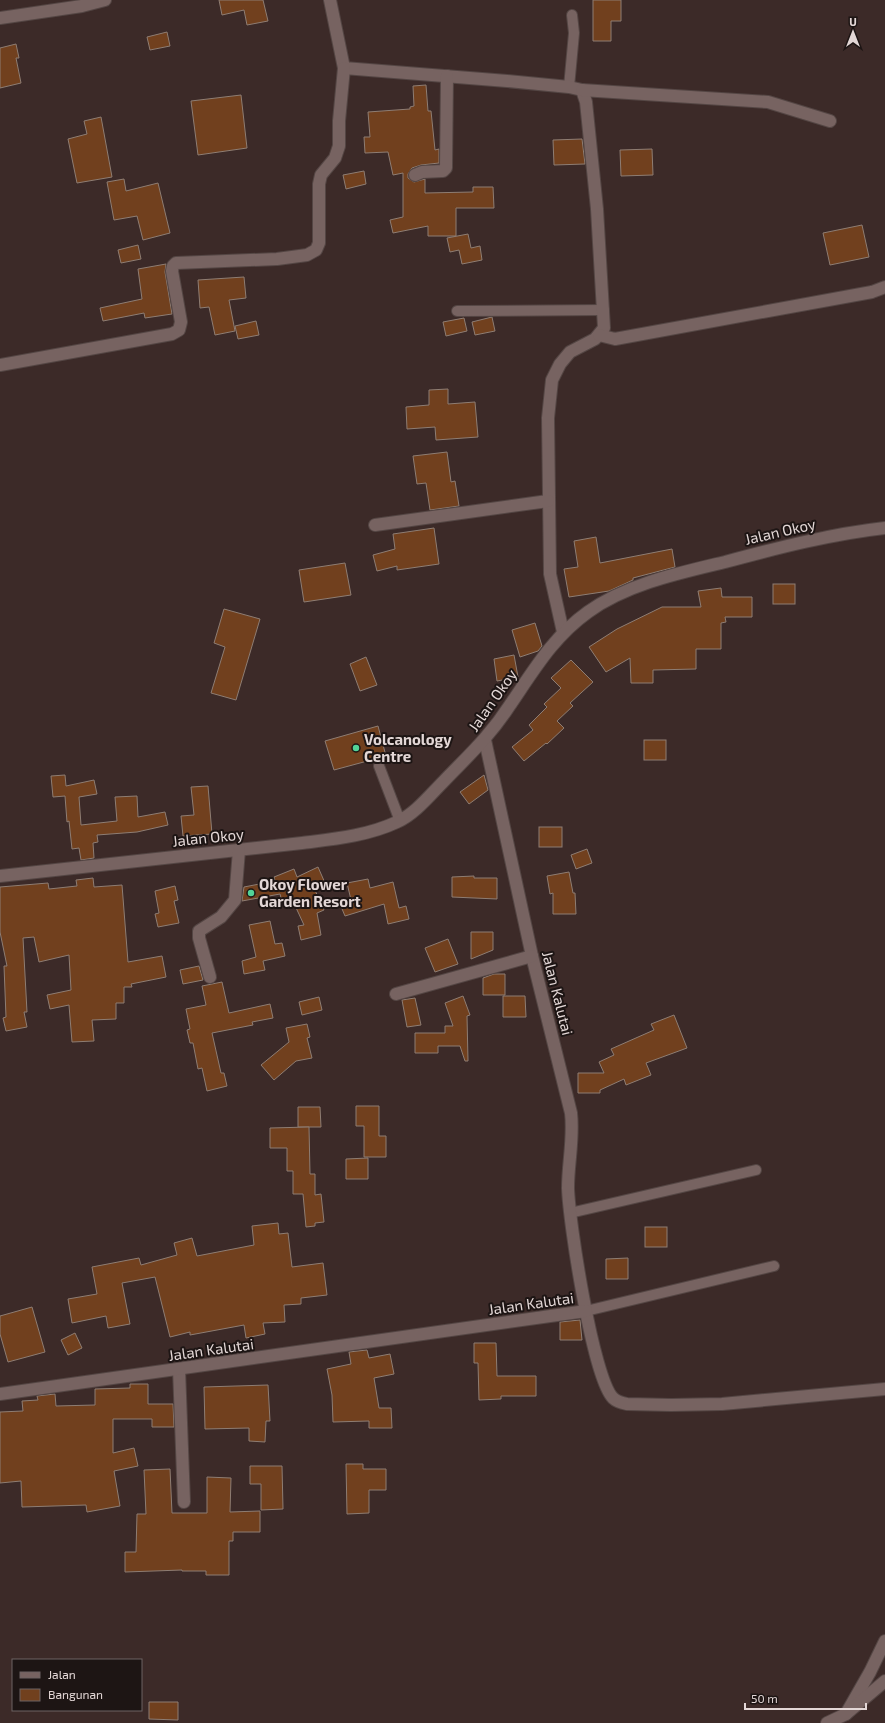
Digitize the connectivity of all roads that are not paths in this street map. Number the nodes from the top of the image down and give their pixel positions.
1 (105, 0) edge
2 (330, 0) edge
3 (572, 16) dead end
4 (0, 18) edge
5 (344, 68) junction
6 (447, 76) junction
7 (569, 87) junction
8 (582, 90) junction
9 (830, 121) dead end
10 (415, 175) dead end
11 (885, 287) edge
12 (604, 310) junction
13 (458, 311) dead end
14 (598, 335) junction
15 (0, 365) edge
16 (548, 501) junction
17 (375, 525) dead end
18 (885, 528) edge
19 (563, 632) junction
20 (486, 740) junction
21 (379, 766) dead end
22 (400, 821) junction
23 (239, 850) junction
24 (0, 876) edge
25 (532, 956) junction
26 (210, 977) dead end
27 (396, 994) dead end
28 (756, 1170) dead end
29 (570, 1213) junction
30 (774, 1266) dead end
31 (586, 1311) junction
32 (179, 1369) junction
33 (885, 1389) edge
34 (0, 1394) edge
35 (184, 1502) dead end
36 (885, 1641) edge
37 (885, 1681) edge
38 (846, 1714) junction
39 (827, 1723) edge

1 - 4 street
2 - 5 street
3 - 7 lane
5 - 6 street
5 - 15 street
6 - 7 street
6 - 10 street
7 - 8 street
8 - 9 street
8 - 12 street
11 - 14 street
12 - 13 lane
12 - 14 street
14 - 16 street
16 - 17 street
16 - 19 street
18 - 19 street, Jalan Okoy
19 - 20 street, Jalan Okoy
20 - 22 street, Jalan Okoy
20 - 25 street, Jalan Kalutai
21 - 22 lane
22 - 23 street, Jalan Okoy
23 - 24 street, Jalan Okoy
23 - 26 street
25 - 27 street
25 - 29 street, Jalan Kalutai
28 - 29 lane
29 - 31 street, Jalan Kalutai
30 - 31 lane
31 - 32 street, Jalan Kalutai
31 - 33 street
32 - 34 street, Jalan Kalutai
32 - 35 street
36 - 38 street
37 - 38 street
38 - 39 street

